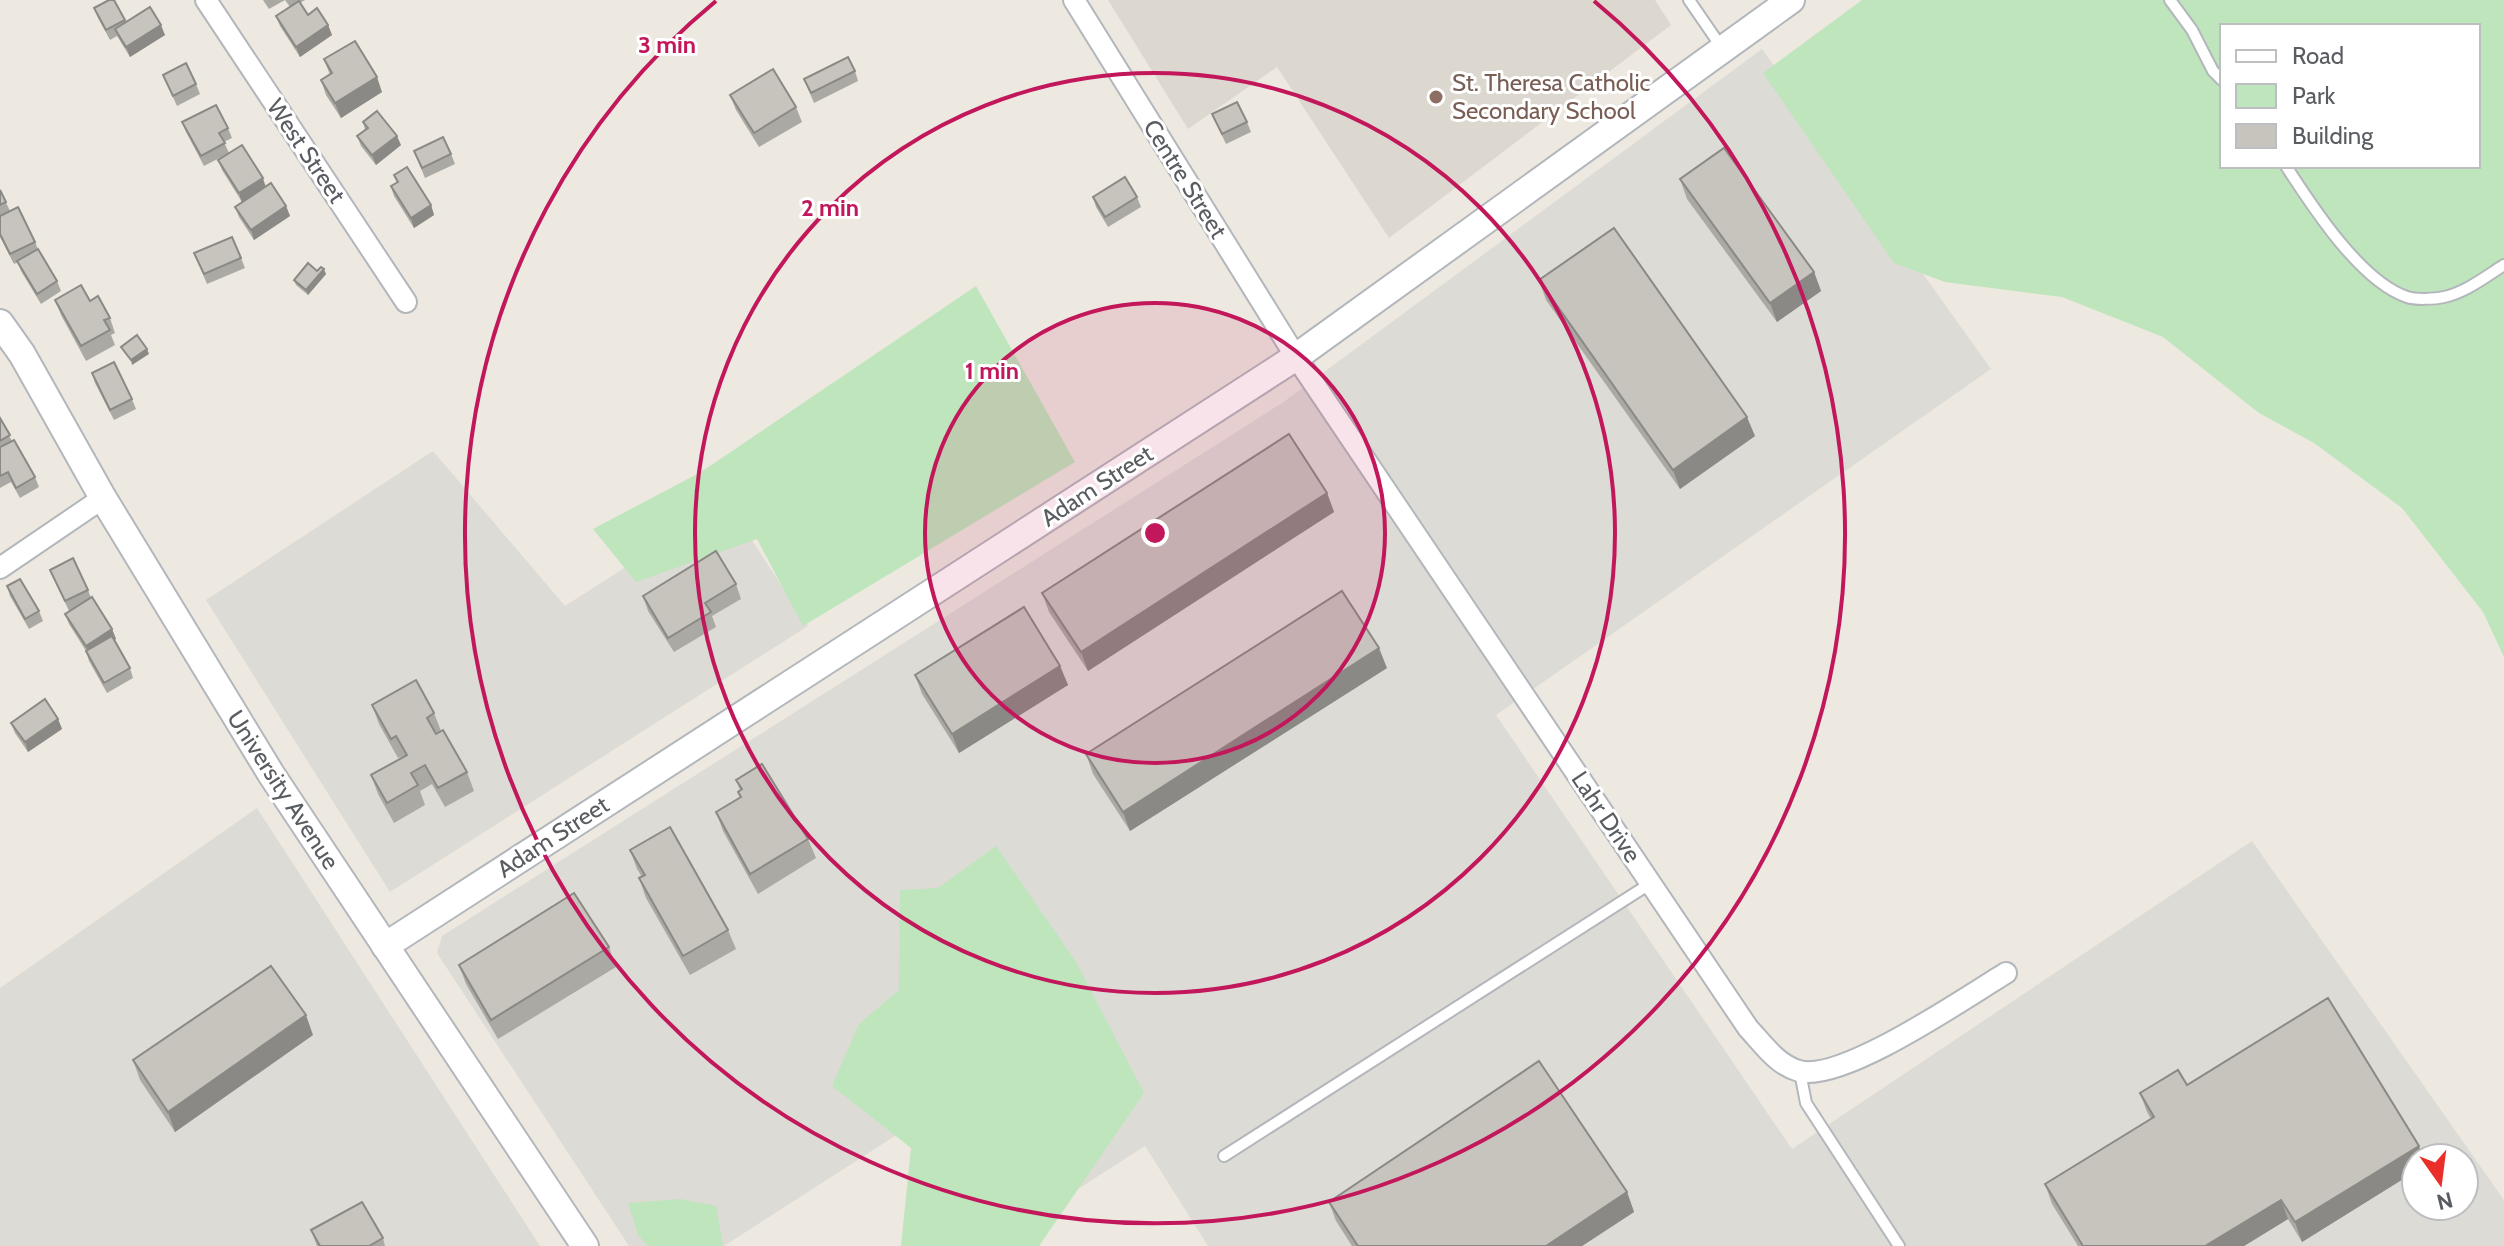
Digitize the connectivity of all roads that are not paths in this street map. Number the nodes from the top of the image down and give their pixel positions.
1 (206, 0) edge
2 (1074, 0) edge
3 (1689, 0) edge
4 (1791, 0) edge
5 (2170, 0) edge
6 (1722, 48) junction
7 (2220, 78) edge
8 (2287, 168) edge
9 (2504, 265) edge
10 (406, 302) dead end
11 (0, 323) edge
12 (1296, 357) junction
13 (103, 498) junction
14 (0, 568) edge
15 (1651, 883) junction
16 (385, 946) junction
17 (2006, 973) dead end
18 (1800, 1072) junction
19 (1224, 1156) dead end
20 (585, 1246) edge
21 (1899, 1246) edge

1 - 10 street, West Street
2 - 12 street, Centre Street
3 - 6 lane
4 - 6 street, Adam Street
5 - 7 lane
6 - 12 street, Adam Street
8 - 9 lane
11 - 13 street, University Avenue
12 - 15 street, Lahr Drive
12 - 16 street, Adam Street
13 - 14 street
13 - 16 street, University Avenue
15 - 18 street, Lahr Drive
15 - 19 lane
16 - 20 street, University Avenue
17 - 18 street
18 - 21 lane

